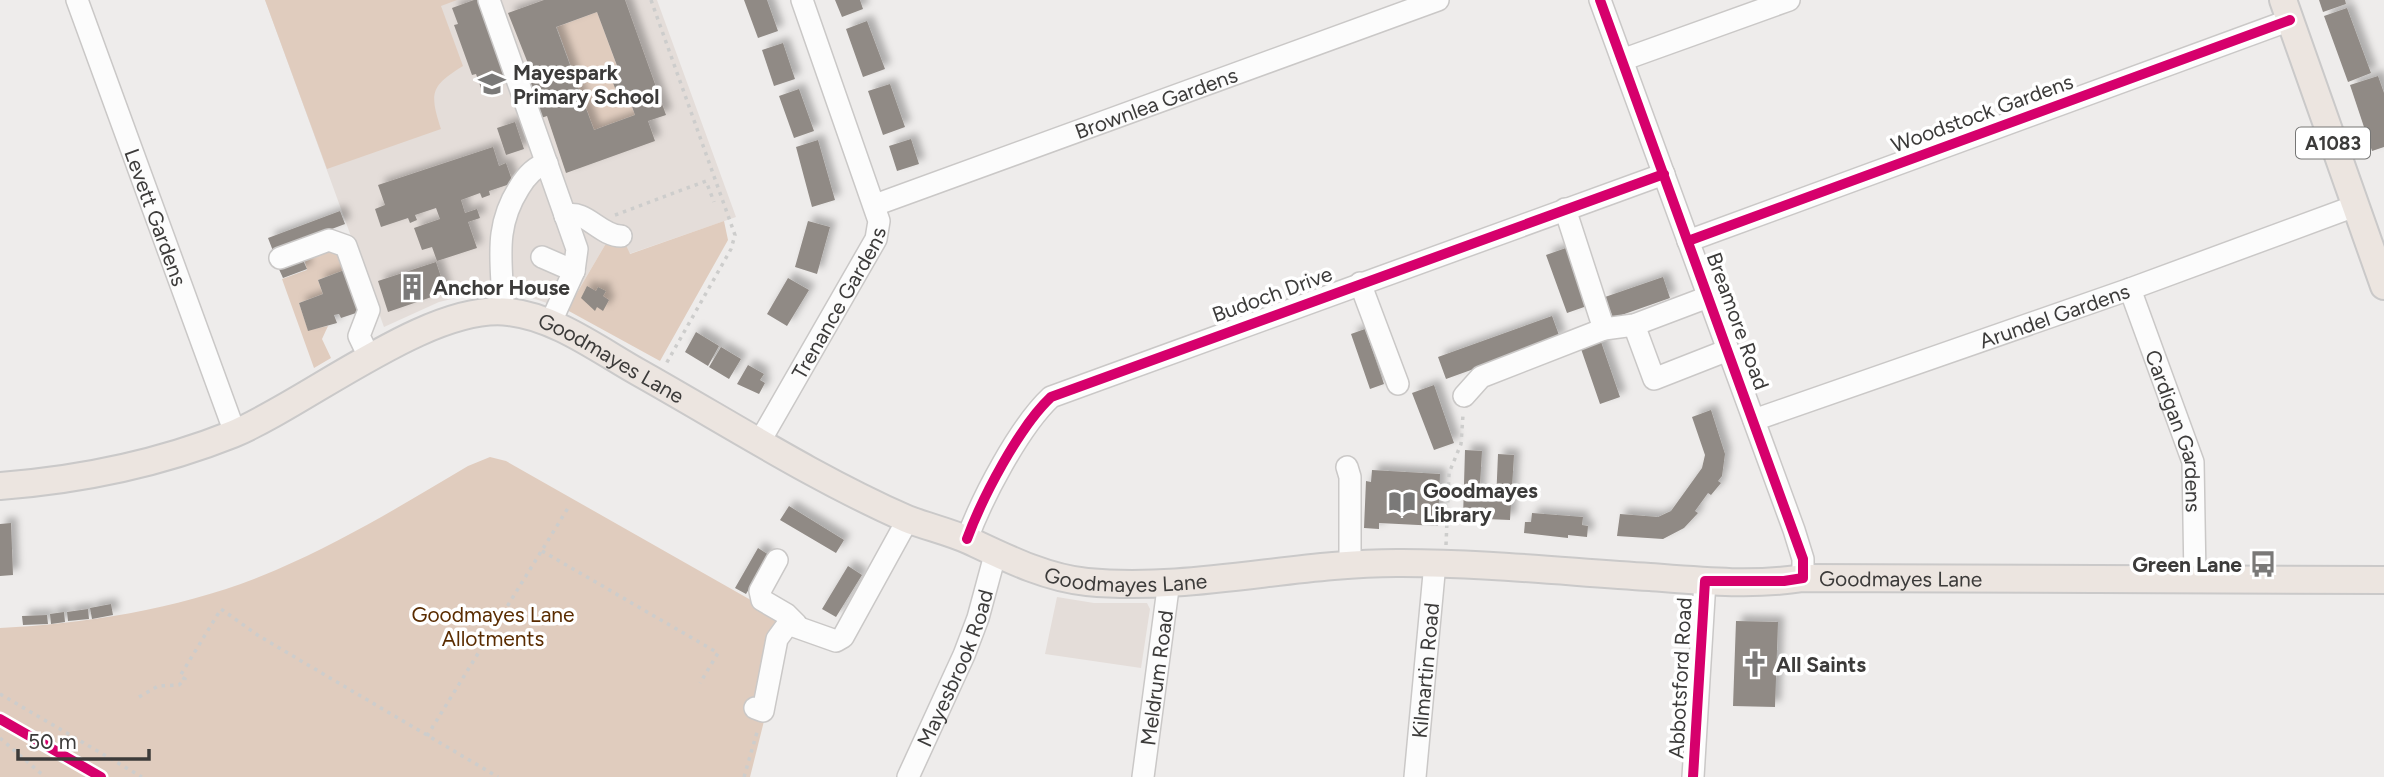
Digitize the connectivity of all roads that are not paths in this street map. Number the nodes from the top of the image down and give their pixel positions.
1 (77, 0) edge
2 (489, 0) edge
3 (802, 0) edge
4 (1438, 0) edge
5 (1600, 0) edge
6 (1789, 0) edge
7 (2287, 10) edge
8 (1622, 60) junction
9 (547, 163) junction
10 (1664, 174) junction
11 (558, 204) junction
12 (875, 205) junction
13 (2355, 206) junction
14 (1565, 209) junction
15 (621, 236) dead end
16 (1688, 241) junction
17 (542, 257) dead end
18 (280, 258) dead end
19 (574, 271) junction
20 (1360, 283) junction
21 (2384, 286) edge
22 (2130, 289) junction
23 (1708, 297) junction
24 (503, 311) junction
25 (550, 324) junction
26 (1634, 324) junction
27 (1604, 329) junction
28 (1728, 351) junction
29 (370, 359) junction
30 (1398, 384) dead end
31 (1464, 396) road end
32 (1754, 420) junction
33 (235, 433) junction
34 (760, 440) junction
35 (1346, 467) dead end
36 (0, 486) edge
37 (908, 519) junction
38 (967, 539) junction
39 (995, 555) junction
40 (777, 561) dead end
41 (1439, 564) junction
42 (1350, 565) junction
43 (2384, 570) edge
44 (1803, 578) junction
45 (2195, 578) junction
46 (2349, 580) junction
47 (2384, 580) edge
48 (1169, 581) junction
49 (1705, 581) junction
50 (796, 624) junction
51 (759, 709) road end
52 (908, 777) edge
53 (1143, 777) edge
54 (1415, 777) edge
55 (1693, 777) edge

1 - 33 street, Levett Gardens
2 - 9 street
3 - 12 street, Trenance Gardens
4 - 12 street, Brownlea Gardens
5 - 8 street, Breamore Road
6 - 8 street
7 - 13 main road, A1083
7 - 16 street, Woodstock Gardens
8 - 10 street, Breamore Road
9 - 11 street
9 - 24 street
10 - 14 street, Budoch Drive
10 - 16 street, Breamore Road
11 - 15 street
11 - 19 street
12 - 34 street, Trenance Gardens
13 - 21 main road, A1083
13 - 22 street, Arundel Gardens
14 - 20 street, Budoch Drive
14 - 27 street
16 - 23 street, Breamore Road
17 - 19 street
18 - 29 street
19 - 25 street
20 - 30 street
20 - 38 street, Budoch Drive
22 - 32 street, Arundel Gardens
22 - 45 street, Cardigan Gardens
23 - 26 street
23 - 28 street, Breamore Road
24 - 25 main road, Goodmayes Lane
24 - 29 main road, Goodmayes Lane
25 - 34 main road, Goodmayes Lane
26 - 27 street
26 - 28 street
27 - 31 street
28 - 32 street, Breamore Road
29 - 33 main road, Goodmayes Lane
32 - 44 street, Breamore Road
33 - 36 main road, Goodmayes Lane
34 - 37 main road, Goodmayes Lane
35 - 42 street
37 - 38 main road, Goodmayes Lane
37 - 50 street
38 - 39 main road, Goodmayes Lane
39 - 48 main road, Goodmayes Lane
39 - 52 street, Mayesbrook Road
40 - 50 street
41 - 42 main road, Goodmayes Lane
41 - 49 main road, Goodmayes Lane
41 - 54 street, Kilmartin Road
42 - 48 main road, Goodmayes Lane
43 - 46 main road, Goodmayes Lane
44 - 45 main road, Goodmayes Lane
44 - 49 main road, Goodmayes Lane
45 - 46 main road, Goodmayes Lane
46 - 47 main road, Goodmayes Lane
48 - 53 street, Meldrum Road
49 - 55 street, Abbotsford Road
50 - 51 street

